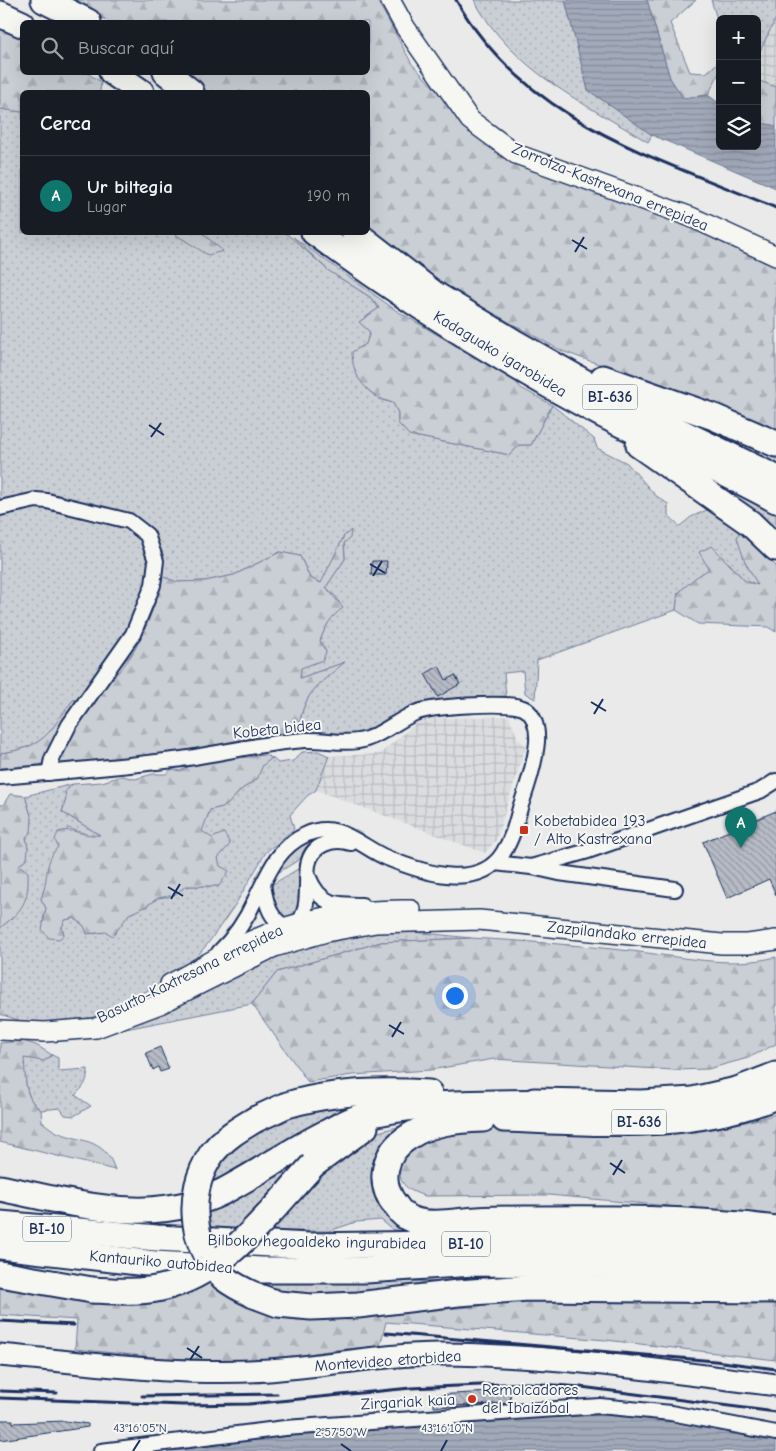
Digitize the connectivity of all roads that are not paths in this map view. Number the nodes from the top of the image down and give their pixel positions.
1 (44, 0) edge
2 (390, 0) edge
3 (0, 14) edge
4 (84, 20) edge
5 (20, 23) edge
6 (116, 75) edge
7 (170, 75) edge
8 (138, 90) edge
9 (188, 90) edge
10 (318, 235) edge
11 (358, 235) edge
12 (776, 256) edge
13 (512, 341) junction
14 (593, 410) junction
15 (776, 444) edge
16 (776, 478) edge
17 (776, 500) edge
18 (0, 508) edge
19 (776, 548) edge
20 (49, 773) junction
21 (0, 777) edge
22 (776, 780) edge
23 (374, 850) junction
24 (495, 863) junction
25 (531, 867) junction
26 (309, 877) junction
27 (263, 885) junction
28 (675, 889) dead end
29 (402, 910) junction
30 (479, 920) junction
31 (364, 925) junction
32 (294, 926) junction
33 (776, 940) edge
34 (209, 970) junction
35 (0, 1030) edge
36 (775, 1091) edge
37 (549, 1102) junction
38 (504, 1118) junction
39 (0, 1188) edge
40 (0, 1212) edge
41 (0, 1224) edge
42 (776, 1229) edge
43 (95, 1231) junction
44 (157, 1238) joint
45 (0, 1246) edge
46 (776, 1248) edge
47 (262, 1270) joint
48 (776, 1272) edge
49 (0, 1274) edge
50 (776, 1290) edge
51 (0, 1355) edge
52 (776, 1385) edge
53 (776, 1433) edge
54 (101, 1451) edge

1 - 4 highway
2 - 12 street, Zorrotza-Kastrexana errepidea
3 - 5 highway
6 - 8 highway
7 - 9 highway
10 - 14 highway, Kadaguako igarobidea / BI-636
11 - 13 highway, Kadaguako igarobidea / BI-636
13 - 15 highway
13 - 16 highway, Kadaguako igarobidea / BI-636
14 - 17 highway, Kadaguako igarobidea / BI-636
14 - 19 highway
18 - 20 street
20 - 21 street, Kobeta bidea
20 - 24 street, Kobeta bidea
22 - 25 street
23 - 24 street, Kobeta bidea
23 - 26 street
23 - 27 street
24 - 25 street
25 - 28 street
26 - 29 street
26 - 32 street
27 - 32 street
27 - 34 street
29 - 30 street, Basurto-Kaxtresana errepidea
29 - 32 street, Basurto-Kaxtresana errepidea
30 - 31 street, Basurto-Kaxtresana errepidea
30 - 33 street, Zazpilandako errepidea
31 - 32 street
31 - 34 street, Basurto-Kaxtresana errepidea
32 - 34 street, Basurto-Kaxtresana errepidea
34 - 35 street, Basurto-Kaxtresana errepidea
36 - 37 highway, BI-636
36 - 38 highway, BI-636
37 - 39 highway
37 - 50 highway, bridge
38 - 42 highway, BI-636
38 - 49 highway, bridge
40 - 43 highway
41 - 43 highway, BI-10
43 - 44 highway, Kantauriko autobidea / BI-10
44 - 46 highway, Bilboko hegoaldeko ingurabidea / BI-10
45 - 47 highway, Kantauriko autobidea / BI-10
47 - 48 highway, Bilboko hegoaldeko ingurabidea / BI-10
51 - 52 main road, Montevideo etorbidea
53 - 54 street, Zirgariak kaia

